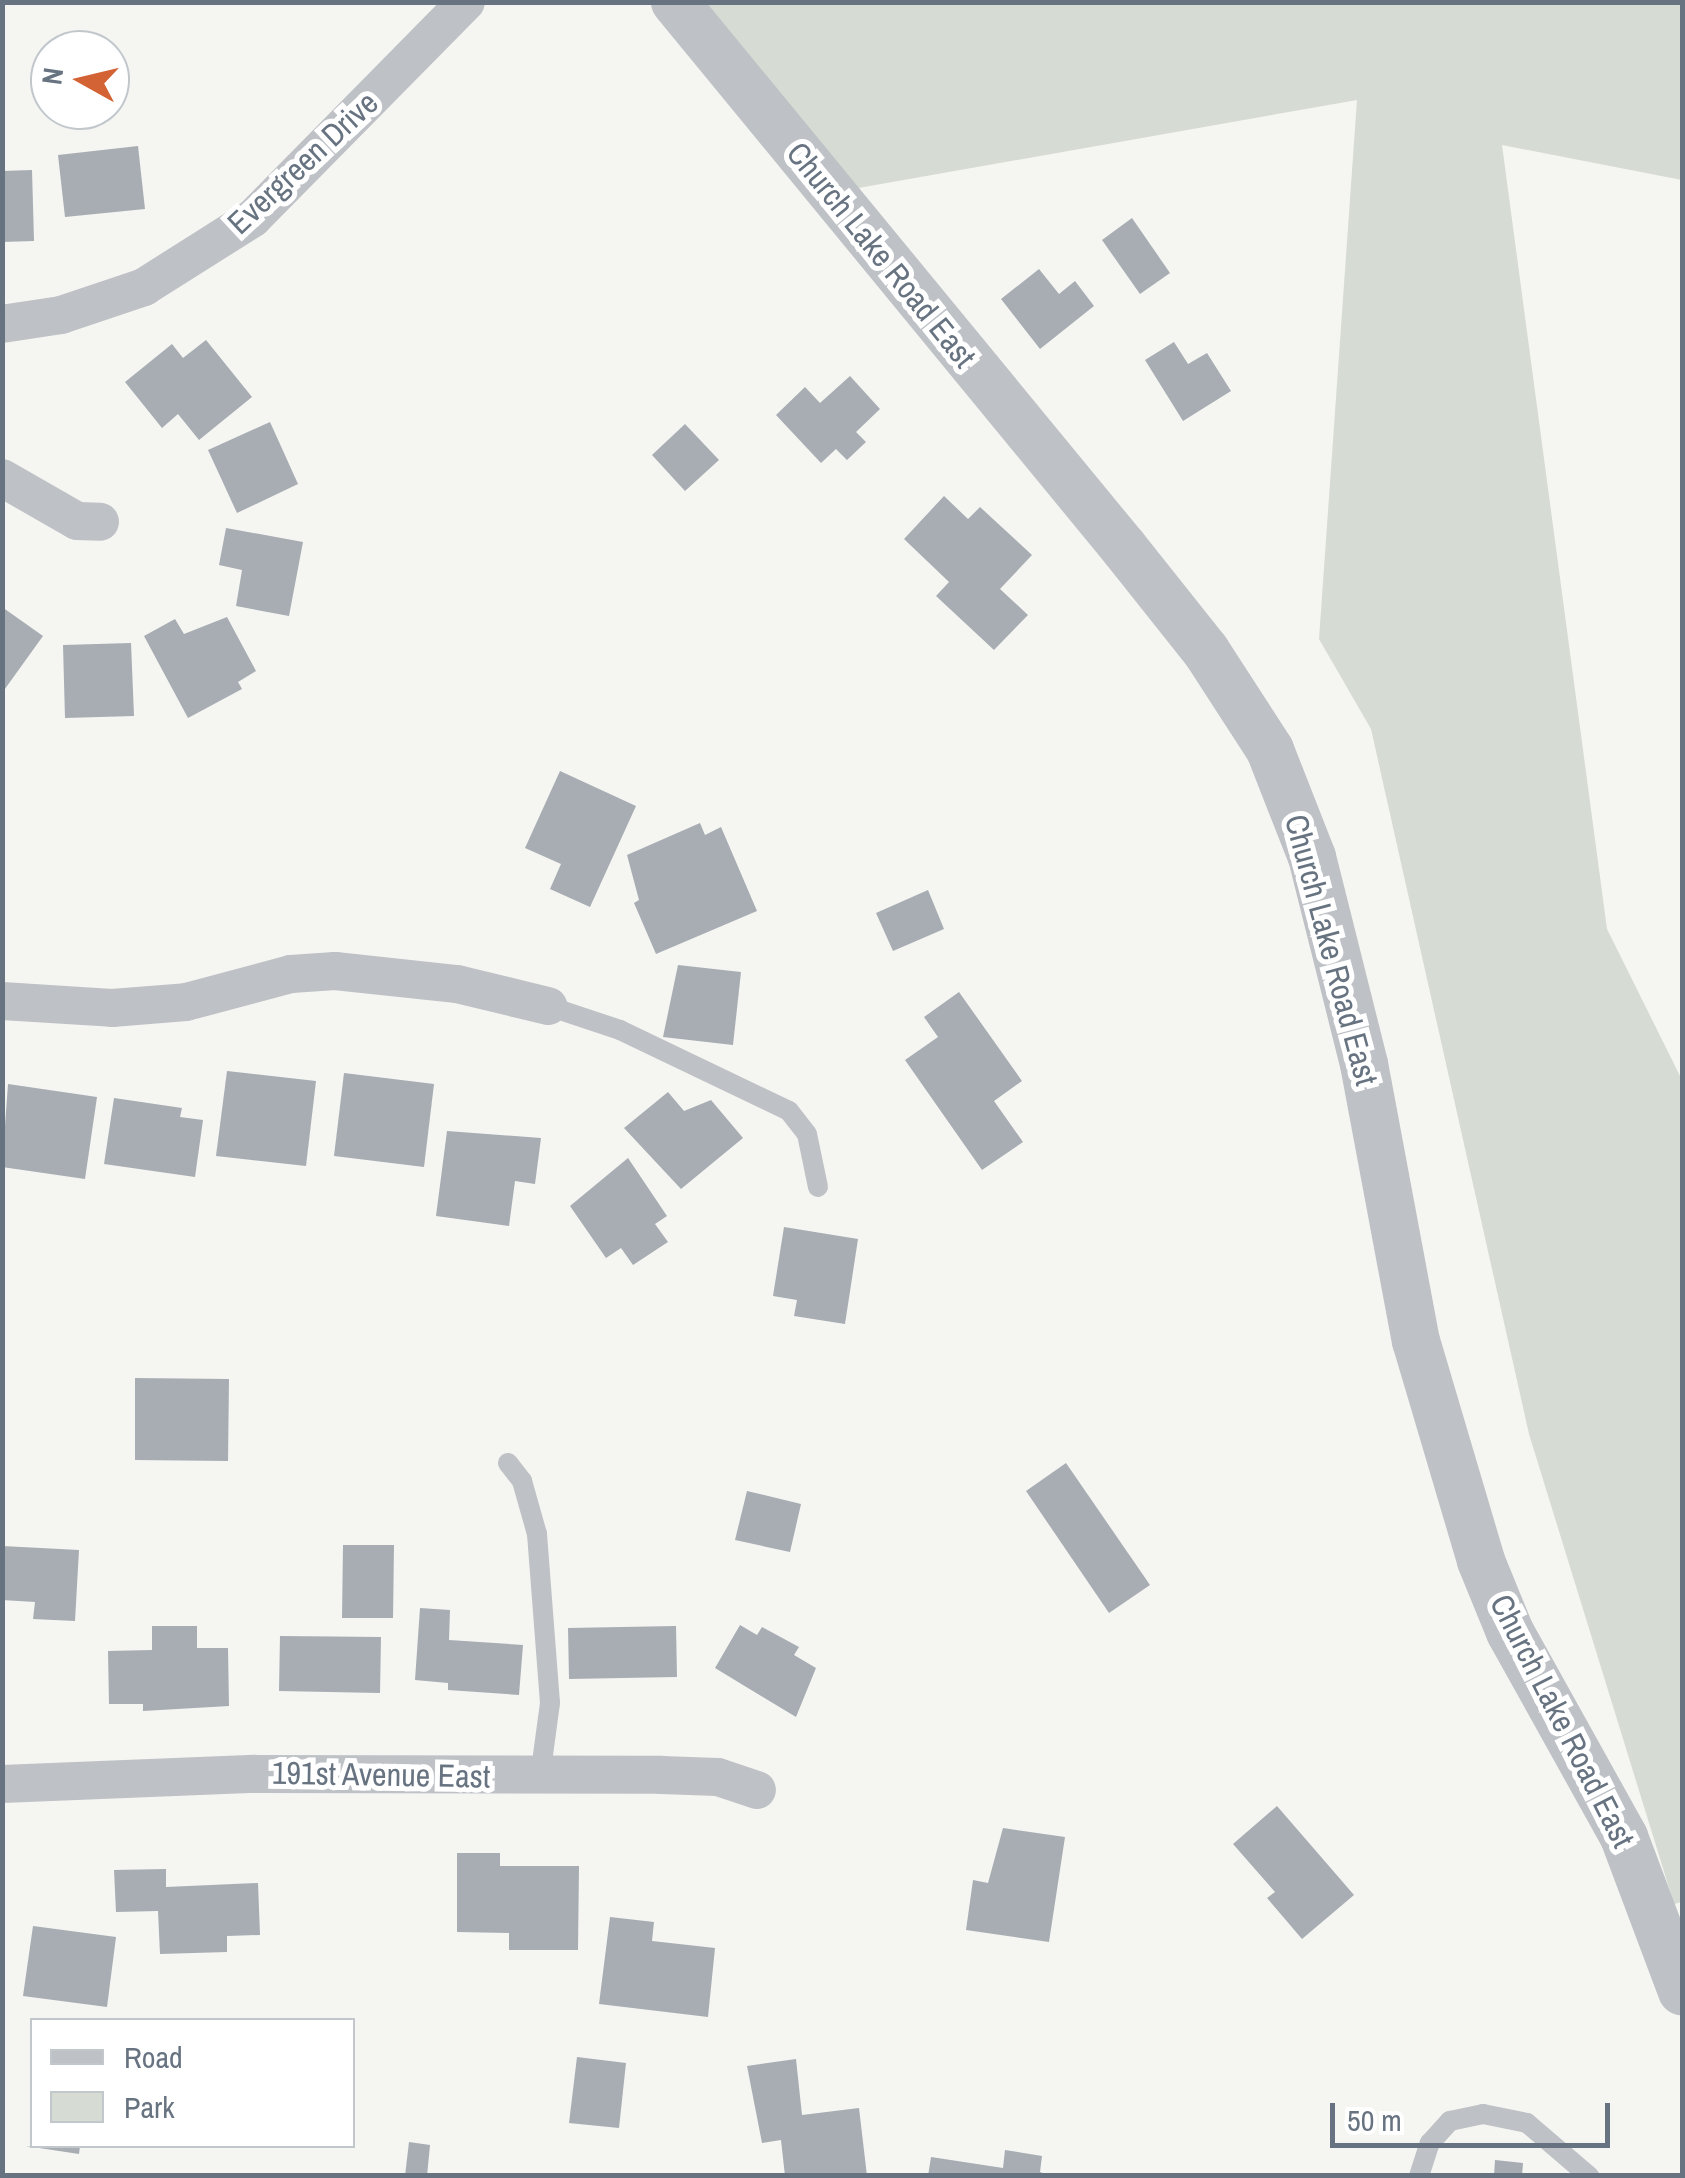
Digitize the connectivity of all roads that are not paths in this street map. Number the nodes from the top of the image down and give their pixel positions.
1 (466, 2) edge
2 (675, 2) edge
3 (2, 324) edge
4 (2, 478) edge
5 (100, 522) dead end
6 (2, 1001) edge
7 (548, 1006) joint
8 (818, 1187) dead end
9 (508, 1462) dead end
10 (540, 1777) junction
11 (2, 1784) edge
12 (757, 1790) dead end
13 (1682, 1990) edge
14 (1419, 2176) edge
15 (1588, 2176) edge

1 - 3 street, Evergreen Drive
2 - 13 street, Church Lake Road East
4 - 5 street
6 - 7 street
7 - 8 lane
9 - 10 lane
10 - 11 street, 191st Avenue East
10 - 12 street, 191st Avenue East
14 - 15 lane

